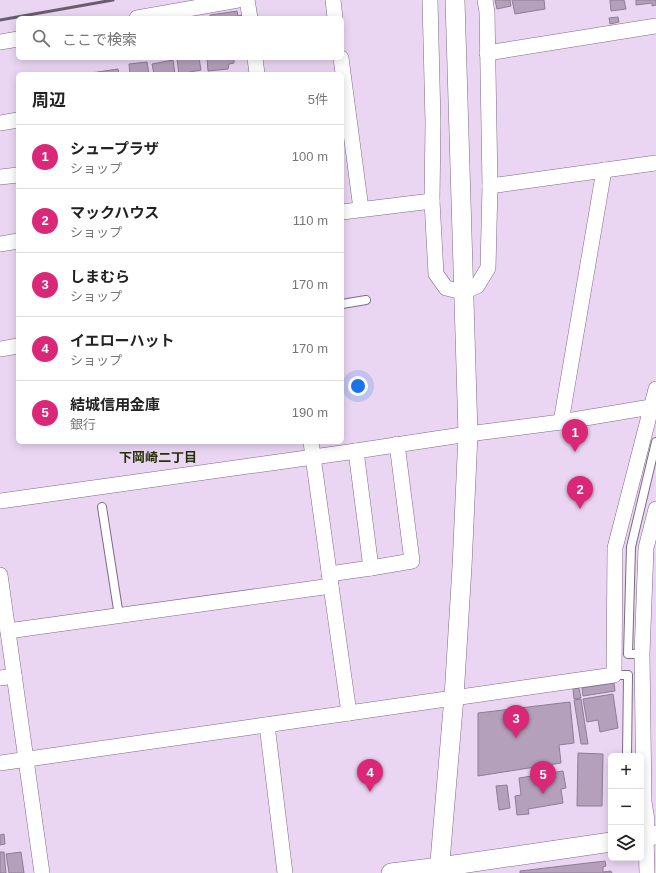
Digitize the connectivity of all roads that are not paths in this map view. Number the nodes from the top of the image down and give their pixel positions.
1 (238, 0) edge
2 (247, 0) edge
3 (333, 0) edge
4 (430, 0) edge
5 (455, 0) edge
6 (485, 0) edge
7 (148, 16) edge
8 (250, 16) edge
9 (336, 16) edge
10 (656, 26) edge
11 (16, 39) edge
12 (0, 42) edge
13 (487, 53) junction
14 (255, 60) edge
15 (341, 60) edge
16 (257, 72) edge
17 (343, 72) edge
18 (344, 81) edge
19 (16, 120) edge
20 (0, 123) edge
21 (656, 163) edge
22 (604, 170) junction
23 (16, 175) edge
24 (0, 178) edge
25 (490, 186) junction
26 (432, 201) junction
27 (361, 209) junction
28 (344, 212) edge
29 (16, 241) edge
30 (0, 244) edge
31 (463, 292) junction
32 (366, 300) dead end
33 (344, 304) edge
34 (16, 346) edge
35 (0, 348) edge
36 (656, 390) edge
37 (651, 406) junction
38 (561, 422) junction
39 (652, 423) edge
40 (468, 434) junction
41 (656, 442) edge
42 (397, 444) junction
43 (312, 449) edge
44 (356, 451) junction
45 (0, 501) edge
46 (102, 507) dead end
47 (656, 509) edge
48 (371, 568) junction
49 (0, 575) edge
50 (330, 580) junction
51 (119, 616) junction
52 (8, 631) junction
53 (642, 654) junction
54 (614, 675) junction
55 (7, 677) edge
56 (454, 697) junction
57 (349, 713) junction
58 (267, 725) junction
59 (627, 753) edge
60 (26, 759) junction
61 (0, 763) edge
62 (648, 836) edge
63 (608, 842) edge
64 (440, 870) edge
65 (42, 873) edge
66 (285, 873) edge
67 (391, 873) edge
68 (646, 873) edge

1 - 7 street
2 - 8 street
3 - 9 street
4 - 26 street
5 - 31 street
6 - 13 street
10 - 13 street
11 - 12 street
13 - 25 street
14 - 16 street
15 - 17 street
18 - 27 street
19 - 20 street
21 - 22 street
22 - 25 street
22 - 38 street
23 - 24 street
25 - 31 street
26 - 27 street
26 - 31 street
27 - 28 street
29 - 30 street
31 - 40 street
32 - 33 lane
34 - 35 street
36 - 37 street
37 - 38 street
37 - 39 street
38 - 40 street
39 - 54 street
40 - 42 street
40 - 56 street
41 - 53 lane
42 - 44 street
42 - 48 street
43 - 44 street
43 - 45 street
43 - 50 street
44 - 48 street
46 - 51 lane
47 - 53 street
48 - 50 street
49 - 52 street
50 - 51 street
50 - 57 street
51 - 52 street
52 - 55 street
53 - 62 street
54 - 56 street
54 - 59 lane
55 - 60 street
56 - 57 street
56 - 64 street
57 - 58 street
58 - 60 street
58 - 66 street
60 - 61 street
60 - 65 street
62 - 68 street
63 - 64 street
64 - 67 street

